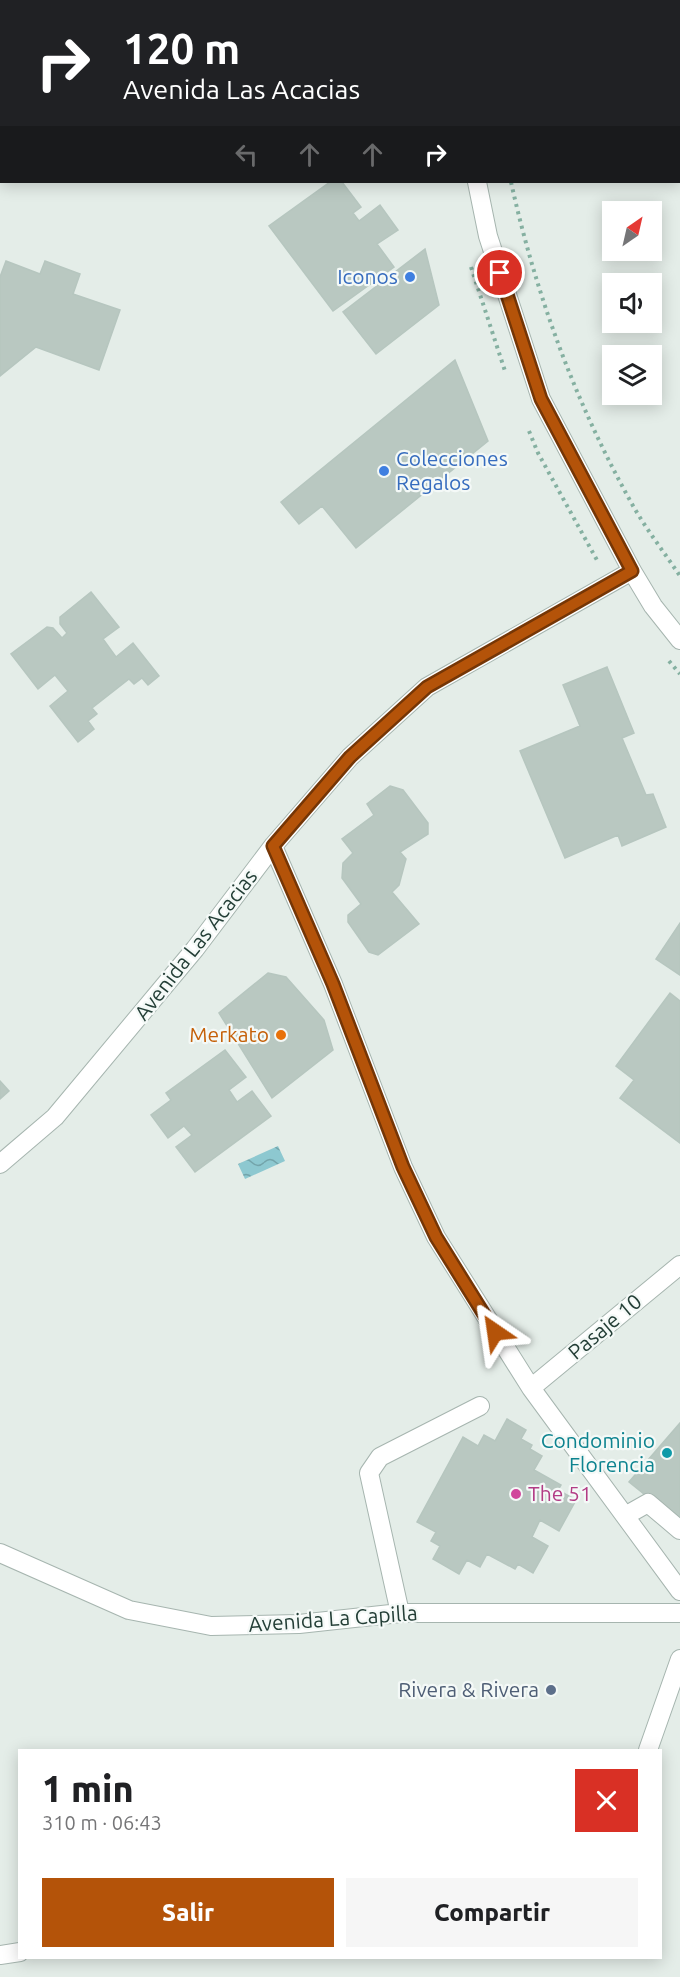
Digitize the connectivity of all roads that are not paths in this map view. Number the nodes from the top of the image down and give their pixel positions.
1 (477, 183) edge
2 (632, 571) junction
3 (680, 640) edge
4 (273, 846) junction
5 (0, 1164) edge
6 (680, 1265) edge
7 (531, 1388) junction
8 (480, 1406) dead end
9 (625, 1516) junction
10 (680, 1530) edge
11 (0, 1553) edge
12 (680, 1591) edge
13 (400, 1613) junction
14 (680, 1613) edge
15 (680, 1659) edge
16 (648, 1749) edge
17 (18, 1952) edge
18 (0, 1955) edge

1 - 2 street
2 - 3 street
2 - 4 street, Avenida Las Acacias
4 - 5 street, Avenida Las Acacias
4 - 7 street
6 - 7 street, Pasaje 10
7 - 9 street
8 - 13 street
9 - 10 street
9 - 12 street
11 - 13 street, Avenida La Capilla
13 - 14 street, Avenida La Capilla
15 - 16 street
17 - 18 street

